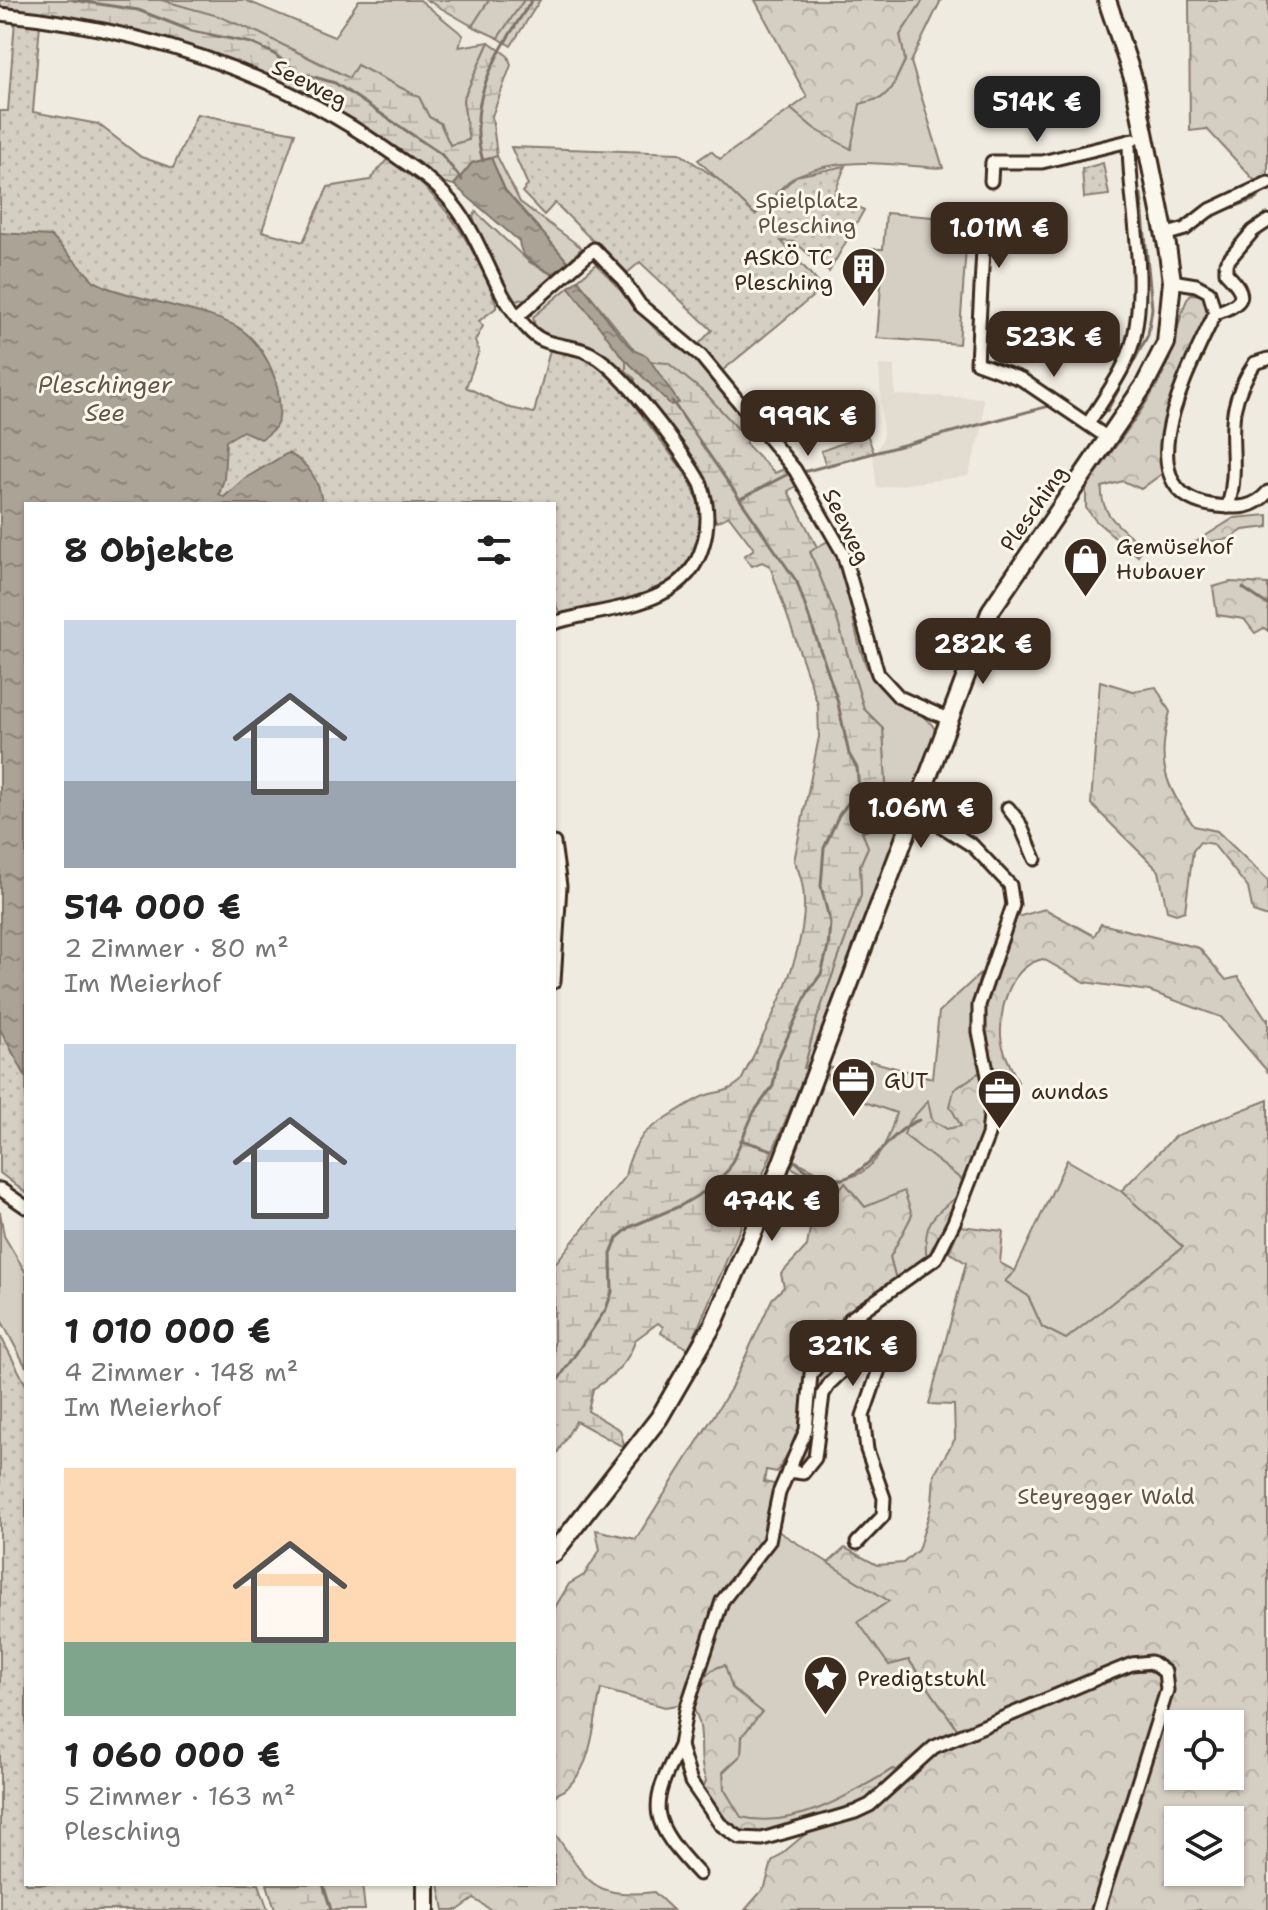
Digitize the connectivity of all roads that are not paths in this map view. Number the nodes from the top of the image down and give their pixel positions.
1 (1107, 0) edge
2 (0, 14) edge
3 (1137, 139) junction
4 (991, 181) dead end
5 (1268, 183) edge
6 (985, 212) dead end
7 (1268, 221) edge
8 (1164, 235) junction
9 (1172, 281) junction
10 (1215, 313) junction
11 (518, 316) junction
12 (1268, 359) edge
13 (1088, 424) junction
14 (1108, 438) junction
15 (1268, 492) edge
16 (1263, 506) edge
17 (1228, 507) junction
18 (556, 623) edge
19 (948, 719) junction
20 (1008, 808) dead end
21 (915, 809) junction
22 (556, 857) edge
23 (1035, 859) dead end
24 (556, 950) edge
25 (0, 1189) edge
26 (24, 1206) edge
27 (788, 1471) junction
28 (857, 1543) dead end
29 (556, 1550) edge
30 (680, 1746) junction
31 (699, 1874) dead end
32 (426, 1886) edge
33 (426, 1910) edge
34 (1098, 1910) edge

1 - 3 main road, Plesching
2 - 11 street, Seeweg
3 - 4 street
3 - 8 main road, Plesching
3 - 13 street
5 - 8 street
6 - 13 street
7 - 10 street
8 - 9 main road, Plesching
9 - 10 street
9 - 14 main road, Plesching
10 - 17 street
11 - 18 street, Seeweg
11 - 19 street, Seeweg
12 - 17 street
13 - 14 street
14 - 19 main road, Plesching
15 - 16 street
16 - 17 street
19 - 21 main road, Plesching
20 - 23 street
21 - 27 street
21 - 29 main road, Plesching
22 - 24 street
25 - 26 street
27 - 28 street
27 - 30 street
30 - 31 street
30 - 34 street
32 - 33 main road

